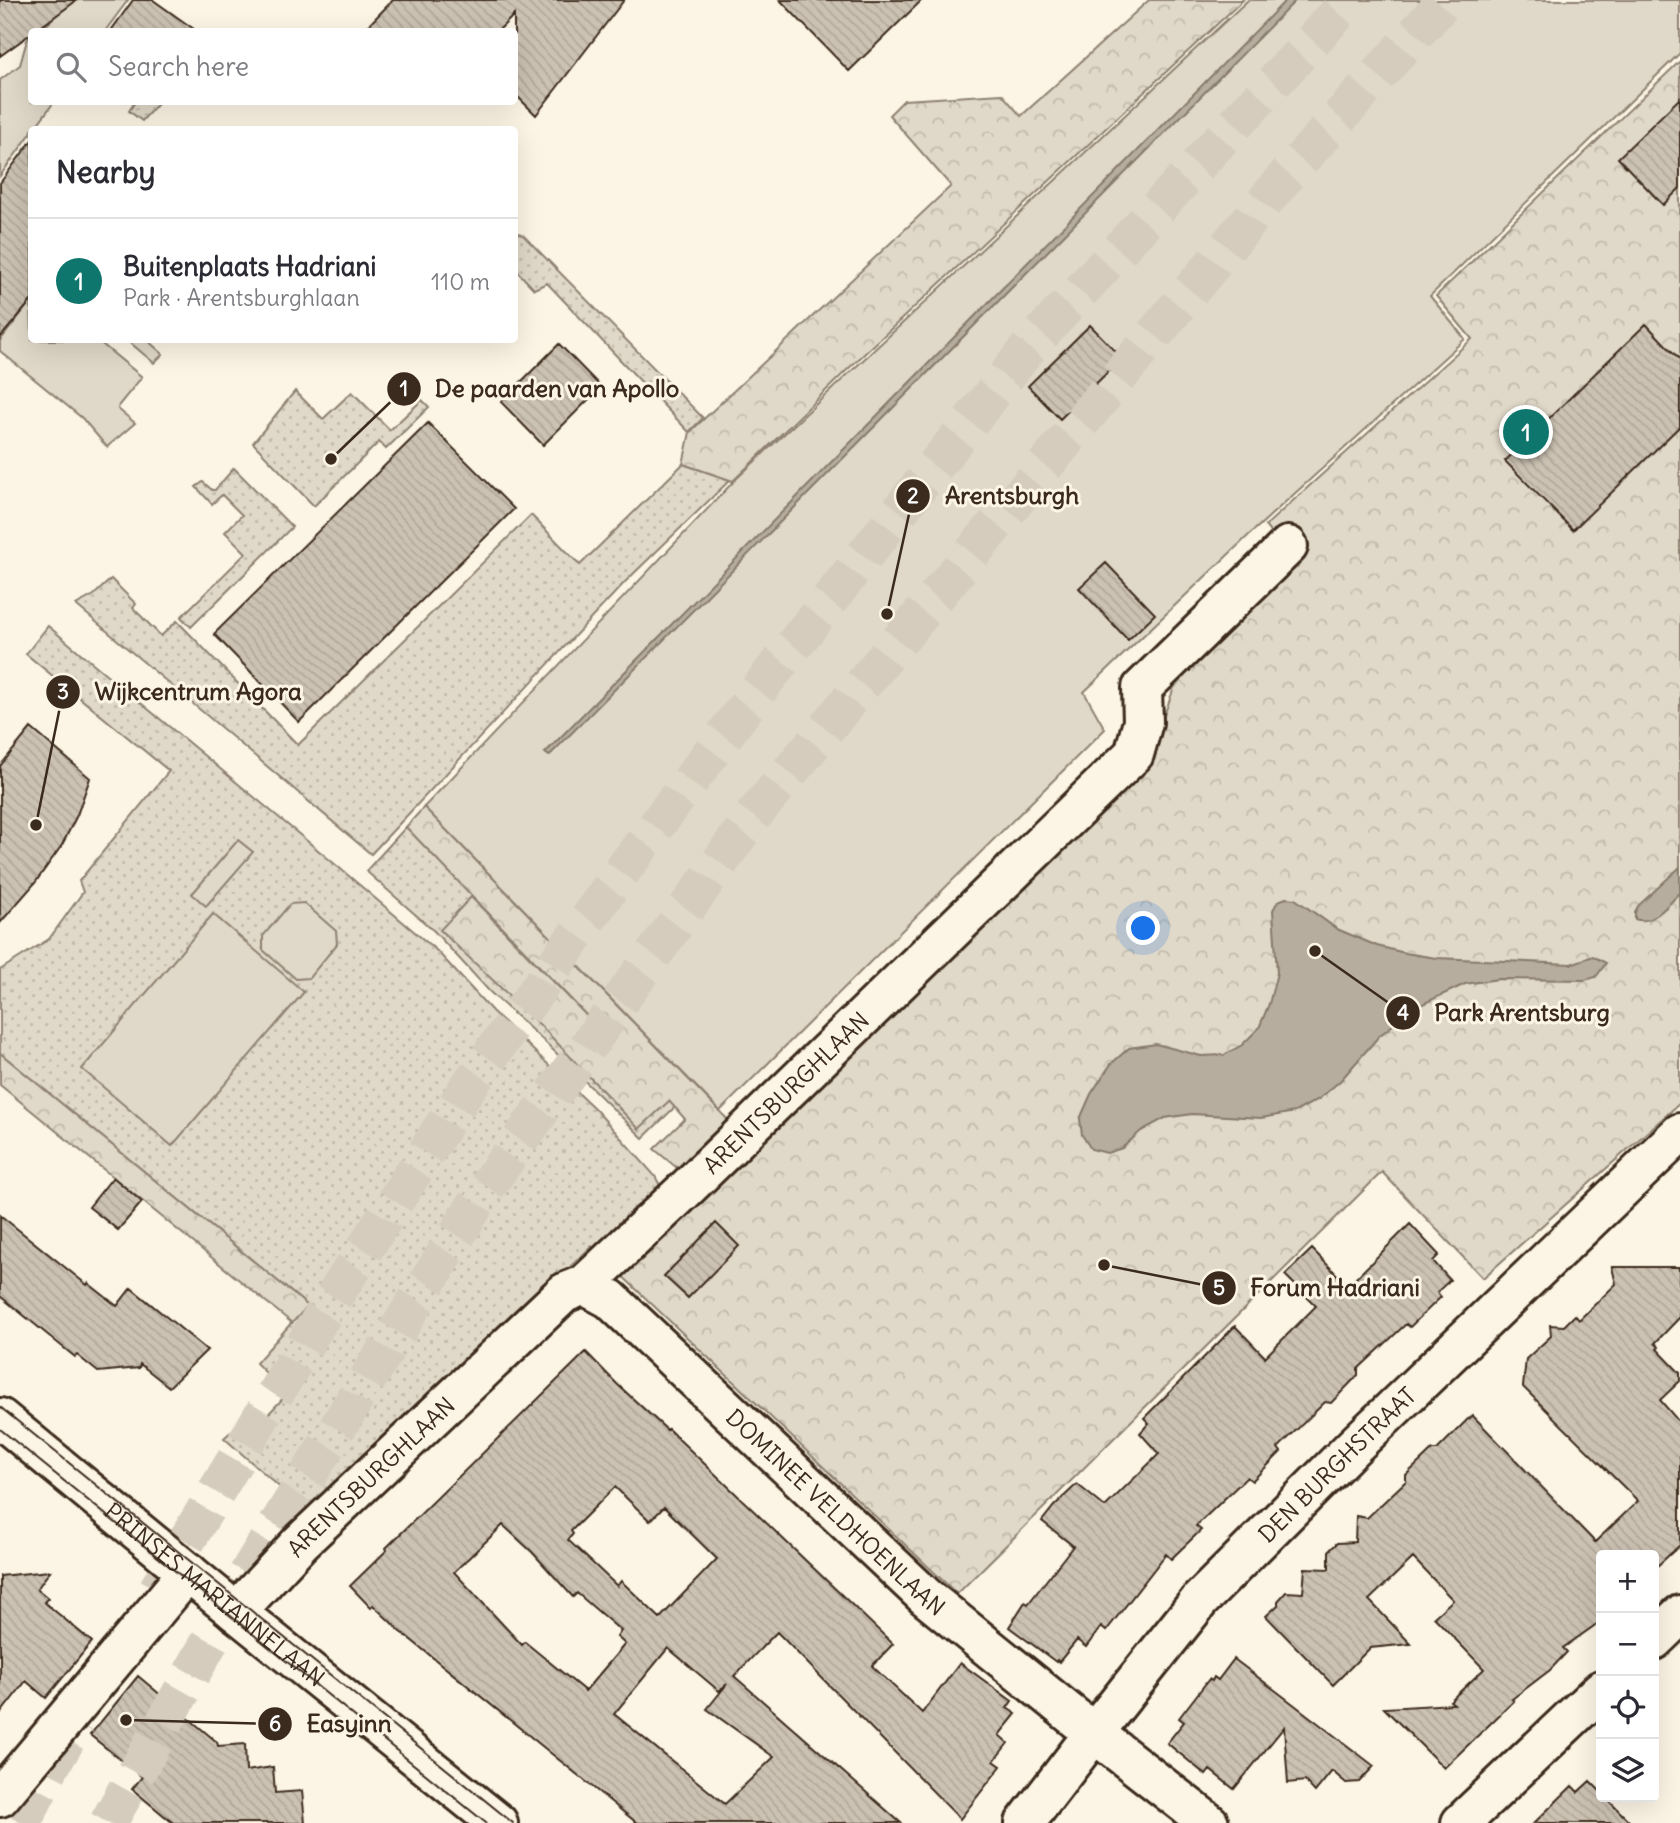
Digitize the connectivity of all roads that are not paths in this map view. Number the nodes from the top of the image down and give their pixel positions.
1 (1288, 547) dead end
2 (1680, 1133) edge
3 (584, 1285) junction
4 (0, 1418) edge
5 (188, 1572) junction
6 (236, 1612) junction
7 (1680, 1615) edge
8 (1659, 1635) edge
9 (1596, 1695) edge
10 (1094, 1733) junction
11 (0, 1797) edge
12 (498, 1823) edge
13 (1025, 1823) edge
14 (1209, 1823) edge
15 (1461, 1823) edge

1 - 3 street, ARENTSBURGHLAAN
2 - 10 street, DEN BURGHSTRAAT
3 - 6 street, ARENTSBURGHLAAN
3 - 10 street, DOMINEE VELDHOENLAAN
4 - 5 street, PRINSES MARIANNELAAN
5 - 6 street, PRINSES MARIANNELAAN
5 - 11 street
6 - 12 street, PRINSES MARIANNELAAN
7 - 8 street
9 - 15 street
10 - 13 street, DEN BURGHSTRAAT
10 - 14 street, DOMINEE VELDHOENLAAN

